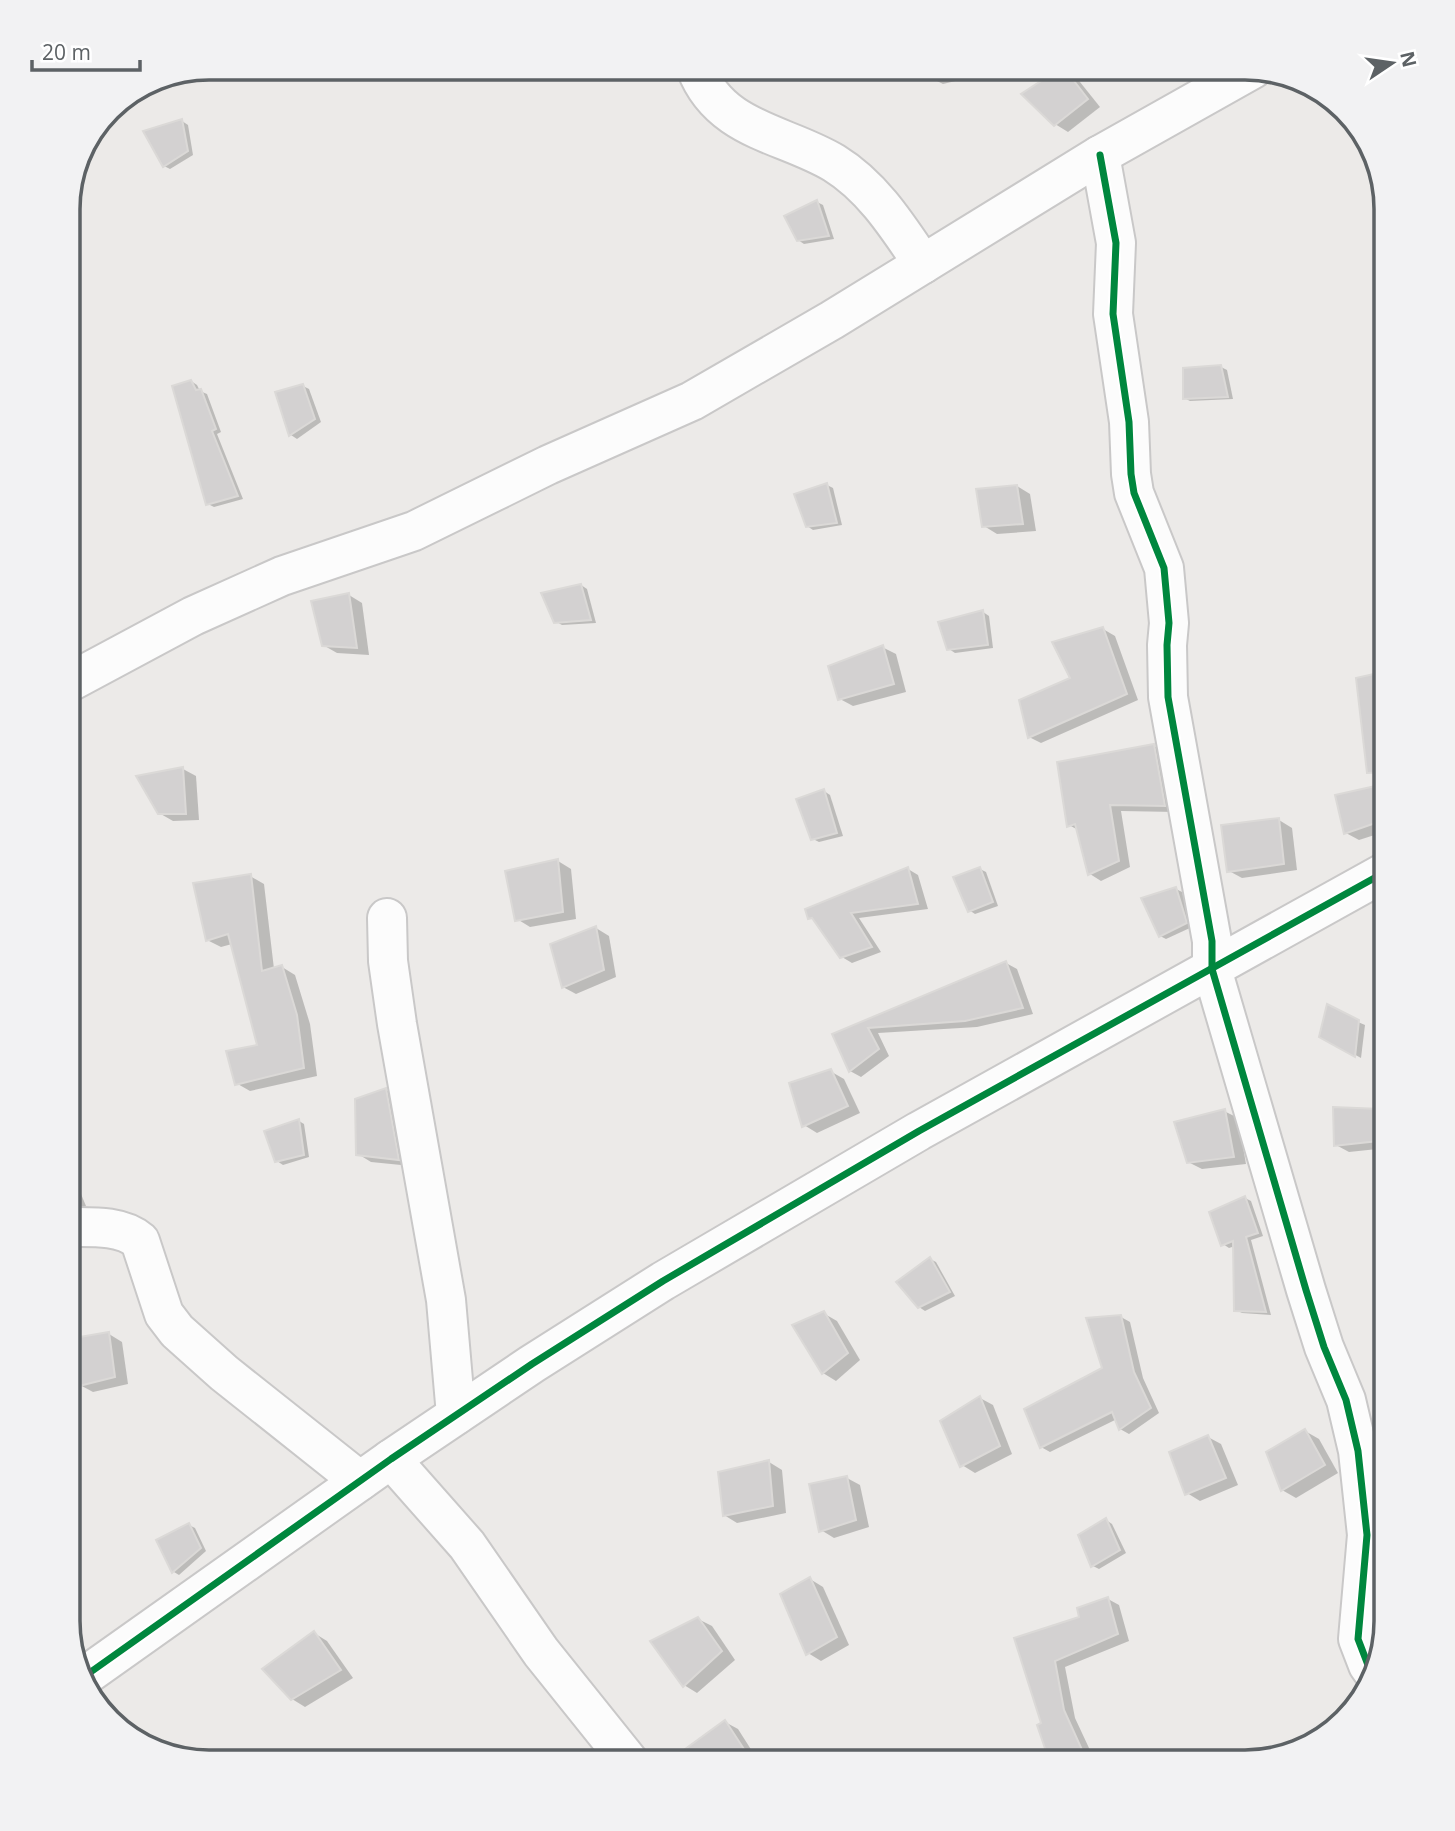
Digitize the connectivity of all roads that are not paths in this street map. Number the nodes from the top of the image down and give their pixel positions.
1 (703, 80) edge
2 (1232, 81) edge
3 (1100, 155) junction
4 (923, 264) junction
5 (81, 676) edge
6 (1374, 878) edge
7 (387, 918) dead end
8 (1212, 969) junction
9 (80, 1228) edge
10 (456, 1415) junction
11 (391, 1459) junction
12 (360, 1481) junction
13 (1368, 1661) edge
14 (91, 1672) edge
15 (620, 1750) edge

1 - 4 street
2 - 3 street
3 - 4 street
3 - 8 street
4 - 5 street
6 - 8 street
7 - 10 street
8 - 10 street
8 - 13 street
9 - 12 street
10 - 11 street
11 - 12 street
11 - 15 street
12 - 14 street

